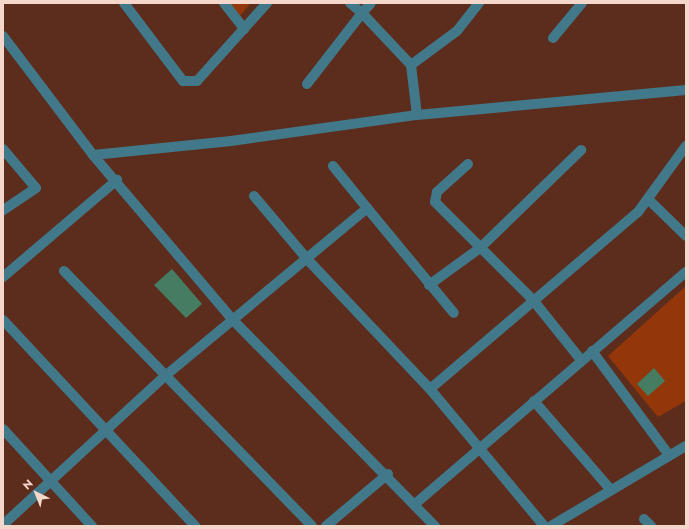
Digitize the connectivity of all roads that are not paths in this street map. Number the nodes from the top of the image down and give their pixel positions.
1 (124, 3) edge
2 (224, 3) edge
3 (267, 3) edge
4 (350, 3) edge
5 (371, 3) edge
6 (479, 3) edge
7 (582, 3) edge
8 (362, 13) junction
9 (244, 28) junction
10 (3, 36) edge
11 (553, 38) dead end
12 (410, 65) junction
13 (307, 84) dead end
14 (686, 90) edge
15 (417, 115) junction
16 (686, 146) edge
17 (3, 149) edge
18 (581, 150) dead end
19 (94, 155) junction
20 (468, 164) dead end
21 (333, 166) dead end
22 (117, 180) junction
23 (254, 196) dead end
24 (648, 199) junction
25 (367, 208) junction
26 (3, 210) edge
27 (686, 236) edge
28 (480, 248) junction
29 (307, 259) junction
30 (64, 271) dead end
31 (686, 272) edge
32 (3, 277) edge
33 (429, 285) junction
34 (533, 300) junction
35 (454, 313) dead end
36 (233, 320) junction
37 (6, 323) edge
38 (592, 351) junction
39 (581, 360) junction
40 (165, 376) junction
41 (430, 389) junction
42 (534, 401) junction
43 (3, 429) edge
44 (106, 431) junction
45 (686, 446) edge
46 (479, 448) junction
47 (669, 455) junction
48 (388, 474) junction
49 (52, 481) junction
50 (611, 490) junction
51 (415, 504) junction
52 (5, 523) dead end
53 (92, 526) edge
54 (195, 526) edge
55 (312, 526) edge
56 (326, 526) edge
57 (435, 526) edge
58 (544, 526) edge
59 (551, 526) edge

1 - 9 street
2 - 9 street
3 - 9 street
4 - 8 street
5 - 8 street
6 - 12 street
7 - 11 street
8 - 12 street
8 - 13 street
10 - 19 street
12 - 15 street
14 - 15 street
15 - 19 street
16 - 24 street
17 - 26 street
18 - 28 street
19 - 22 street
20 - 28 street
21 - 25 street
22 - 32 street
22 - 36 street
23 - 29 street
24 - 27 street
24 - 34 street
25 - 29 street
25 - 33 street
28 - 33 street
28 - 34 street
29 - 36 street
29 - 41 street
30 - 40 street
31 - 38 street
33 - 35 street
34 - 39 street
34 - 41 street
36 - 40 street
36 - 48 street
37 - 44 street
38 - 39 street
38 - 47 street
39 - 42 street
40 - 44 street
40 - 55 street
41 - 46 street
42 - 46 street
42 - 50 street
43 - 49 street
44 - 49 street
44 - 54 street
45 - 47 street
46 - 51 street
46 - 58 street
47 - 50 street
48 - 51 street
48 - 56 street
49 - 52 street
49 - 53 street
50 - 59 street
51 - 57 street

